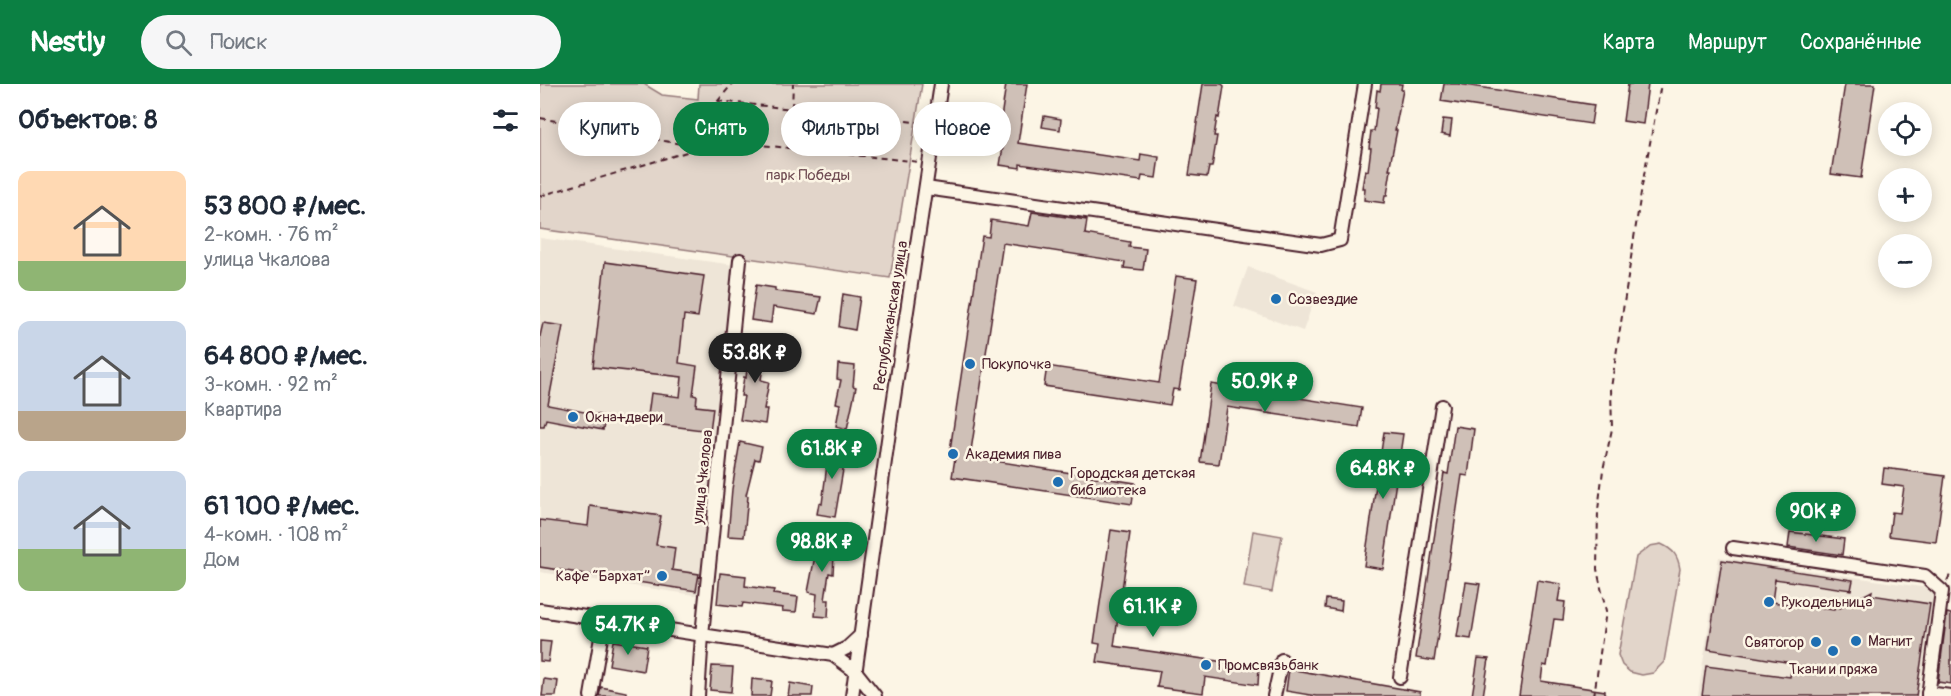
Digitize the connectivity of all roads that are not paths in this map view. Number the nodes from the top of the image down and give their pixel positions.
1 (941, 84) edge
2 (1365, 84) edge
3 (926, 188) junction
4 (740, 260) dead end
5 (1442, 406) dead end
6 (1733, 548) dead end
7 (540, 610) edge
8 (604, 620) junction
9 (702, 635) junction
10 (861, 635) junction
11 (833, 655) junction
12 (1281, 660) dead end
13 (856, 672) junction
14 (1400, 677) dead end
15 (1928, 694) edge
16 (591, 696) edge
17 (698, 696) edge
18 (852, 696) edge
19 (875, 696) edge
20 (1274, 696) edge
21 (1950, 696) edge

1 - 3 street, Республиканская улица
2 - 3 street
3 - 10 street, Республиканская улица
4 - 9 street, улица Чкалова
5 - 14 street
6 - 15 street
7 - 8 street
8 - 9 street
8 - 16 street
9 - 11 street
9 - 17 street, улица Чкалова
10 - 11 street
10 - 13 street, Республиканская улица
11 - 13 street
12 - 20 street
13 - 18 street, Республиканская улица
13 - 19 street
15 - 21 street

